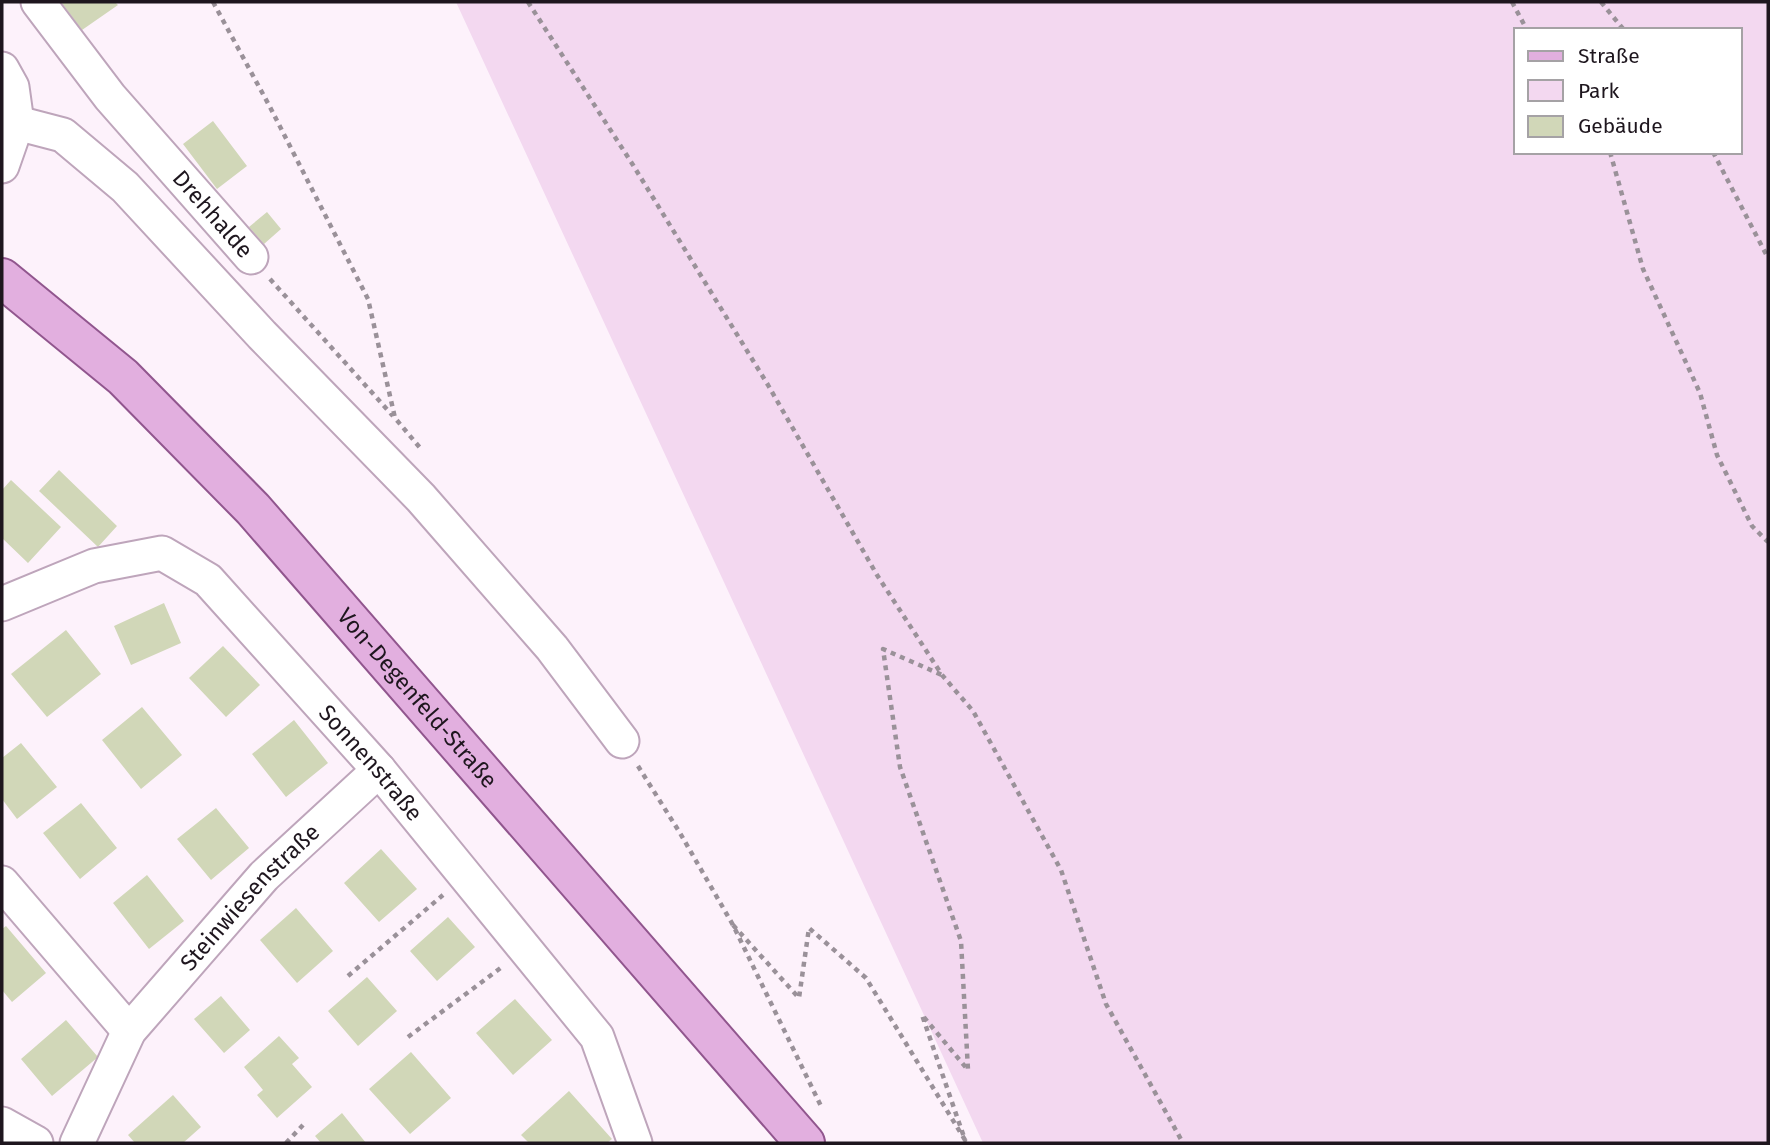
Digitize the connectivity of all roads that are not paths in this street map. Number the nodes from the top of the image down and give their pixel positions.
1 (38, 2) edge
2 (2, 69) edge
3 (17, 123) junction
4 (2, 166) edge
5 (251, 257) road end
6 (2, 278) edge
7 (2, 604) edge
8 (622, 741) road end
9 (379, 770) junction
10 (2, 883) edge
11 (129, 1031) junction
12 (2, 1124) edge
13 (36, 1143) edge
14 (77, 1143) edge
15 (635, 1143) edge
16 (805, 1143) edge

1 - 5 street, Drehhalde
2 - 3 street
3 - 4 street
3 - 8 street
6 - 16 main road, Von-Degenfeld-Straße
7 - 9 street, Sonnenstraße
9 - 11 street, Steinwiesenstraße
9 - 15 street, Sonnenstraße
10 - 11 street
11 - 14 street, Steinwiesenstraße
12 - 13 street

